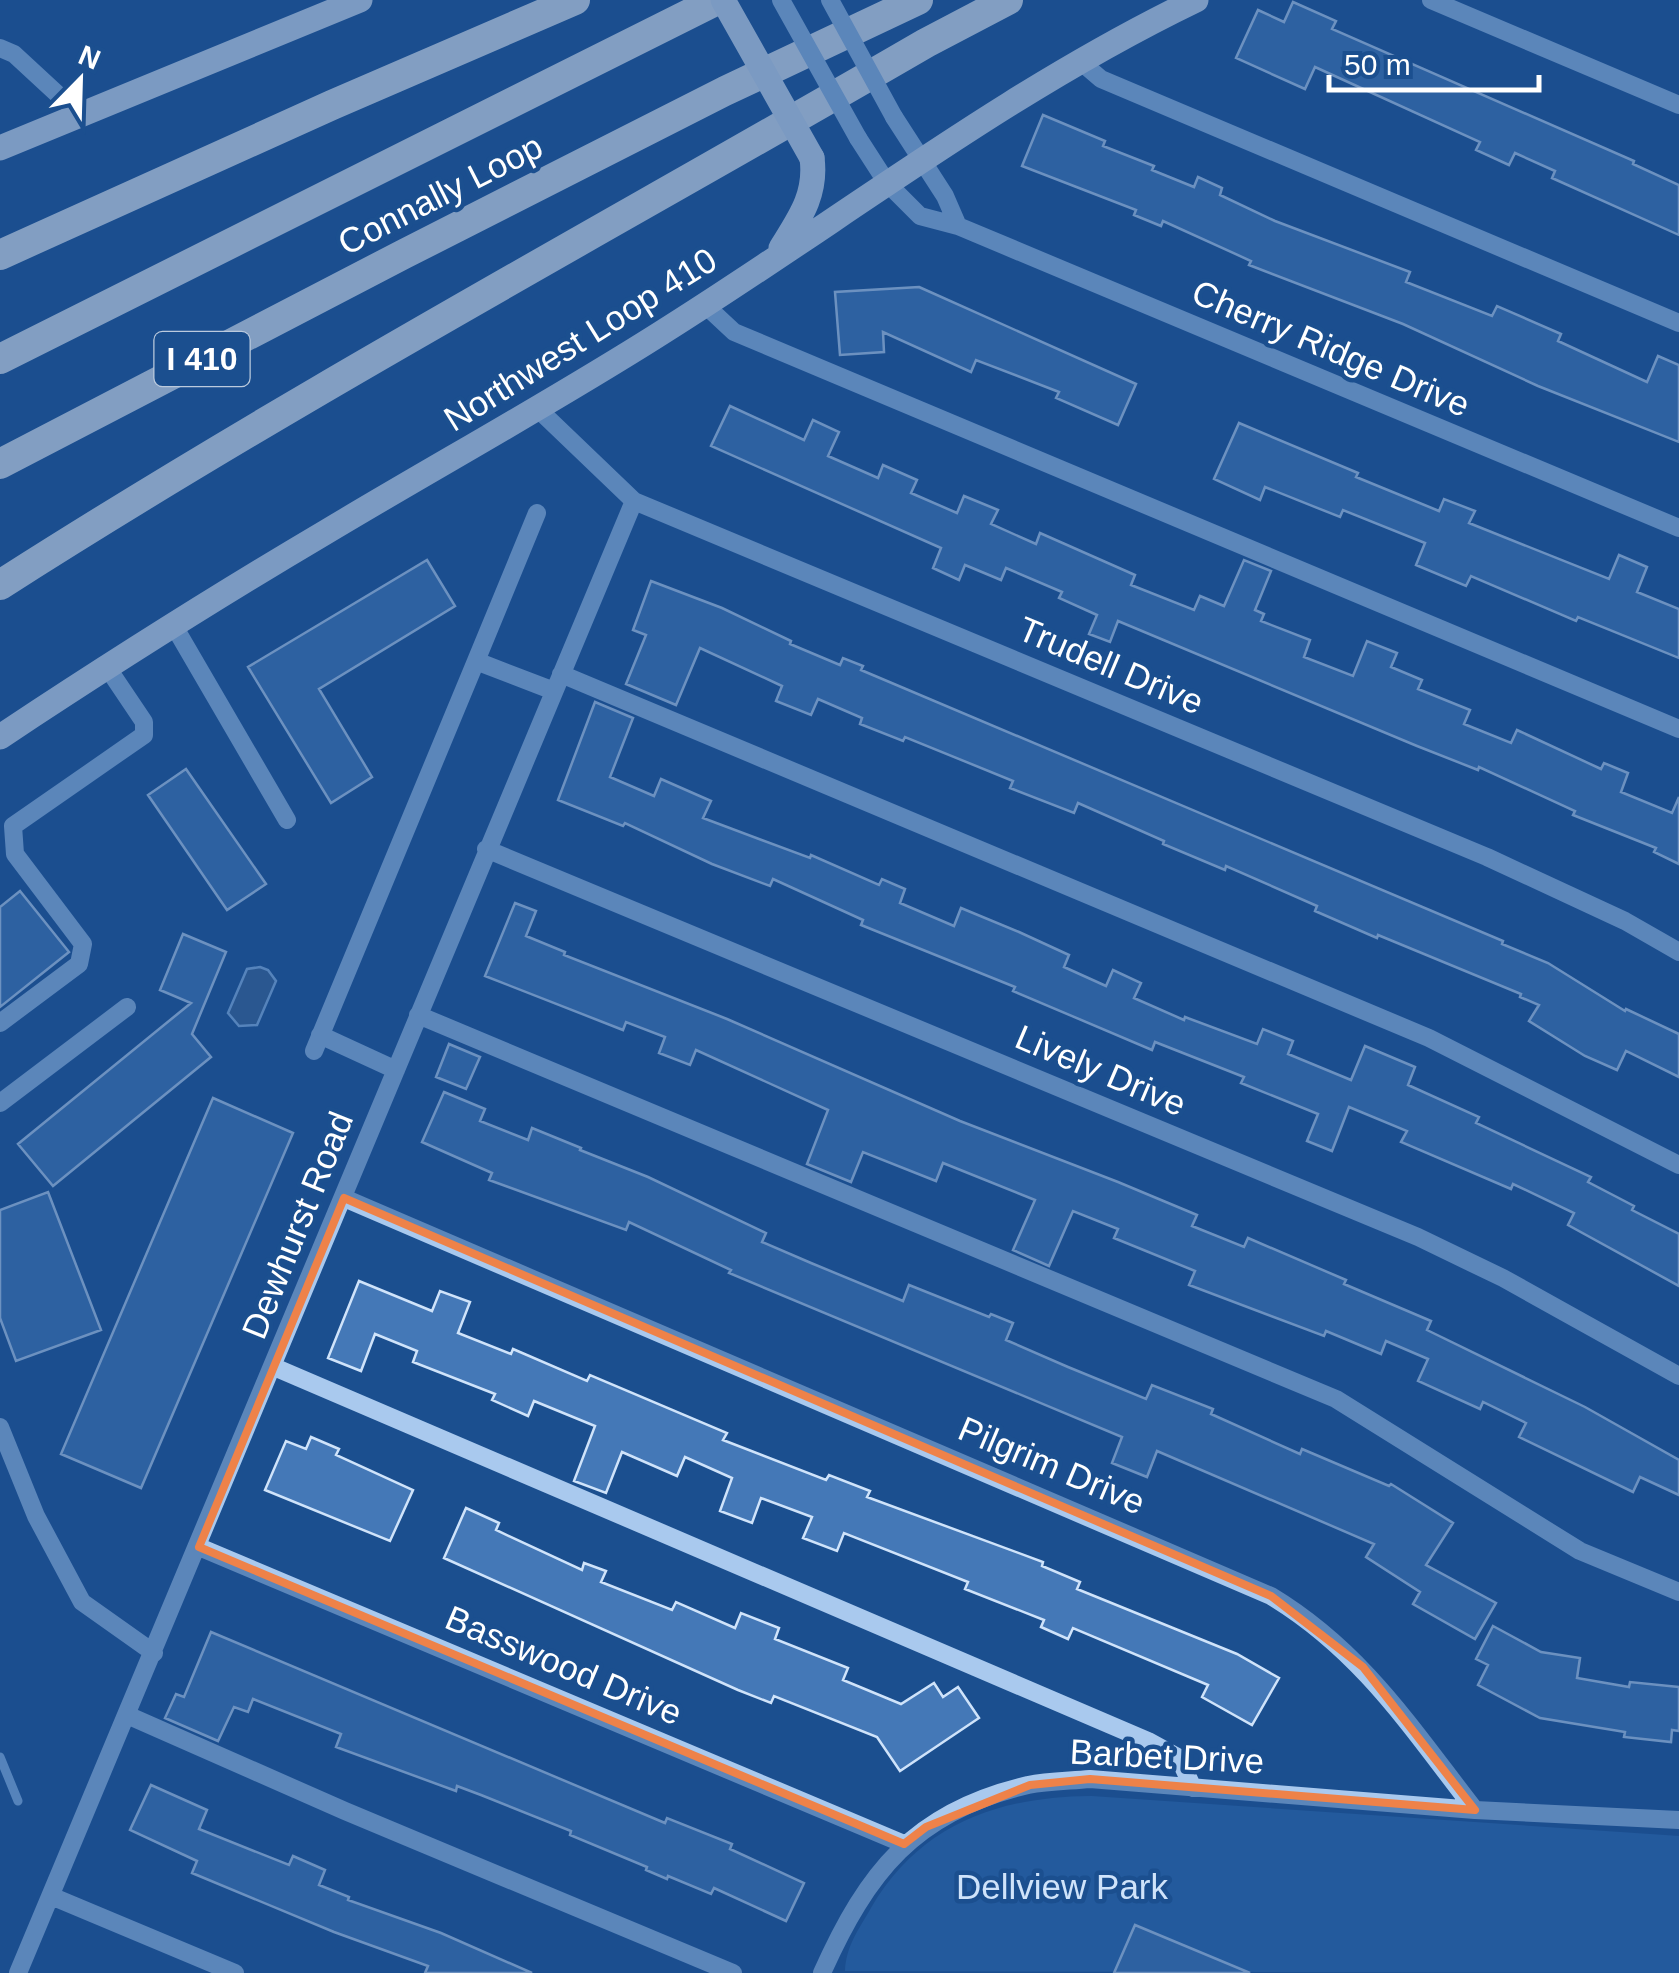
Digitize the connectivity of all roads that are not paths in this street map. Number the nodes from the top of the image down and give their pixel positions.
1 (360, 0) edge
2 (575, 0) edge
3 (720, 0) edge
4 (781, 0) edge
5 (830, 0) edge
6 (918, 0) edge
7 (1008, 0) edge
8 (1196, 0) edge
9 (1431, 0) edge
10 (0, 48) edge
11 (1080, 61) junction
12 (1679, 105) edge
13 (80, 115) junction
14 (0, 148) edge
15 (920, 160) junction
16 (887, 183) junction
17 (958, 226) junction
18 (0, 254) edge
19 (775, 257) junction
20 (704, 304) junction
21 (1679, 323) edge
22 (5, 356) edge
23 (538, 410) junction
24 (0, 464) edge
25 (634, 502) junction
26 (537, 513) dead end
27 (1679, 528) edge
28 (0, 585) edge
29 (174, 626) junction
30 (476, 661) junction
31 (107, 667) junction
32 (558, 682) junction
33 (1679, 730) edge
34 (0, 737) edge
35 (287, 820) dead end
36 (486, 849) junction
37 (8, 860) edge
38 (1679, 952) edge
39 (126, 1007) dead end
40 (418, 1015) junction
41 (0, 1023) edge
42 (396, 1070) junction
43 (0, 1103) edge
44 (1679, 1164) edge
45 (344, 1198) junction
46 (274, 1367) junction
47 (1679, 1376) edge
48 (0, 1426) edge
49 (199, 1546) junction
50 (1679, 1592) edge
51 (154, 1653) junction
52 (127, 1715) junction
53 (1193, 1788) junction
54 (1475, 1810) junction
55 (1679, 1820) edge
56 (904, 1844) junction
57 (50, 1896) junction
58 (18, 1973) edge
59 (234, 1973) edge
60 (733, 1973) edge
61 (822, 1973) edge

1 - 13 main road
2 - 18 highway
3 - 19 main road, bridge
3 - 22 highway, Connally Loop / I 410
4 - 16 street, Cherry Ridge Drive, bridge
5 - 15 street, bridge
6 - 24 highway, Connally Loop / I 410
7 - 28 highway
8 - 11 main road, Northwest Loop 410
9 - 12 street
10 - 13 street
11 - 15 main road, Northwest Loop 410
11 - 21 street
13 - 14 main road
15 - 16 main road, Northwest Loop 410
15 - 17 street
16 - 17 street, Cherry Ridge Drive
16 - 19 main road, Northwest Loop 410
17 - 27 street, Cherry Ridge Drive
19 - 20 main road, Northwest Loop 410
20 - 23 main road, Northwest Loop 410
20 - 33 street
23 - 25 street, Trudell Drive
23 - 29 main road, Northwest Loop 410
25 - 32 street, Dewhurst Road
25 - 38 street, Trudell Drive
26 - 30 street
29 - 31 main road, Northwest Loop 410
29 - 35 street
30 - 32 street
30 - 42 street
31 - 34 main road, Northwest Loop 410
31 - 37 street
32 - 36 street, Dewhurst Road
32 - 44 street
36 - 40 street, Dewhurst Road
36 - 47 street, Lively Drive
37 - 41 street
39 - 43 street
40 - 42 street, Dewhurst Road
40 - 50 street
42 - 45 street, Dewhurst Road
45 - 46 street, Dewhurst Road
45 - 54 street, Pilgrim Drive
46 - 49 street, Dewhurst Road
46 - 53 street
48 - 51 street
49 - 51 street, Dewhurst Road
49 - 56 street, Basswood Drive
51 - 52 street, Dewhurst Road
52 - 57 street, Dewhurst Road
52 - 60 street
53 - 54 street, Barbet Drive
53 - 56 street, Barbet Drive
54 - 55 street
56 - 61 street, Barbet Drive
57 - 58 street, Dewhurst Road
57 - 59 street

